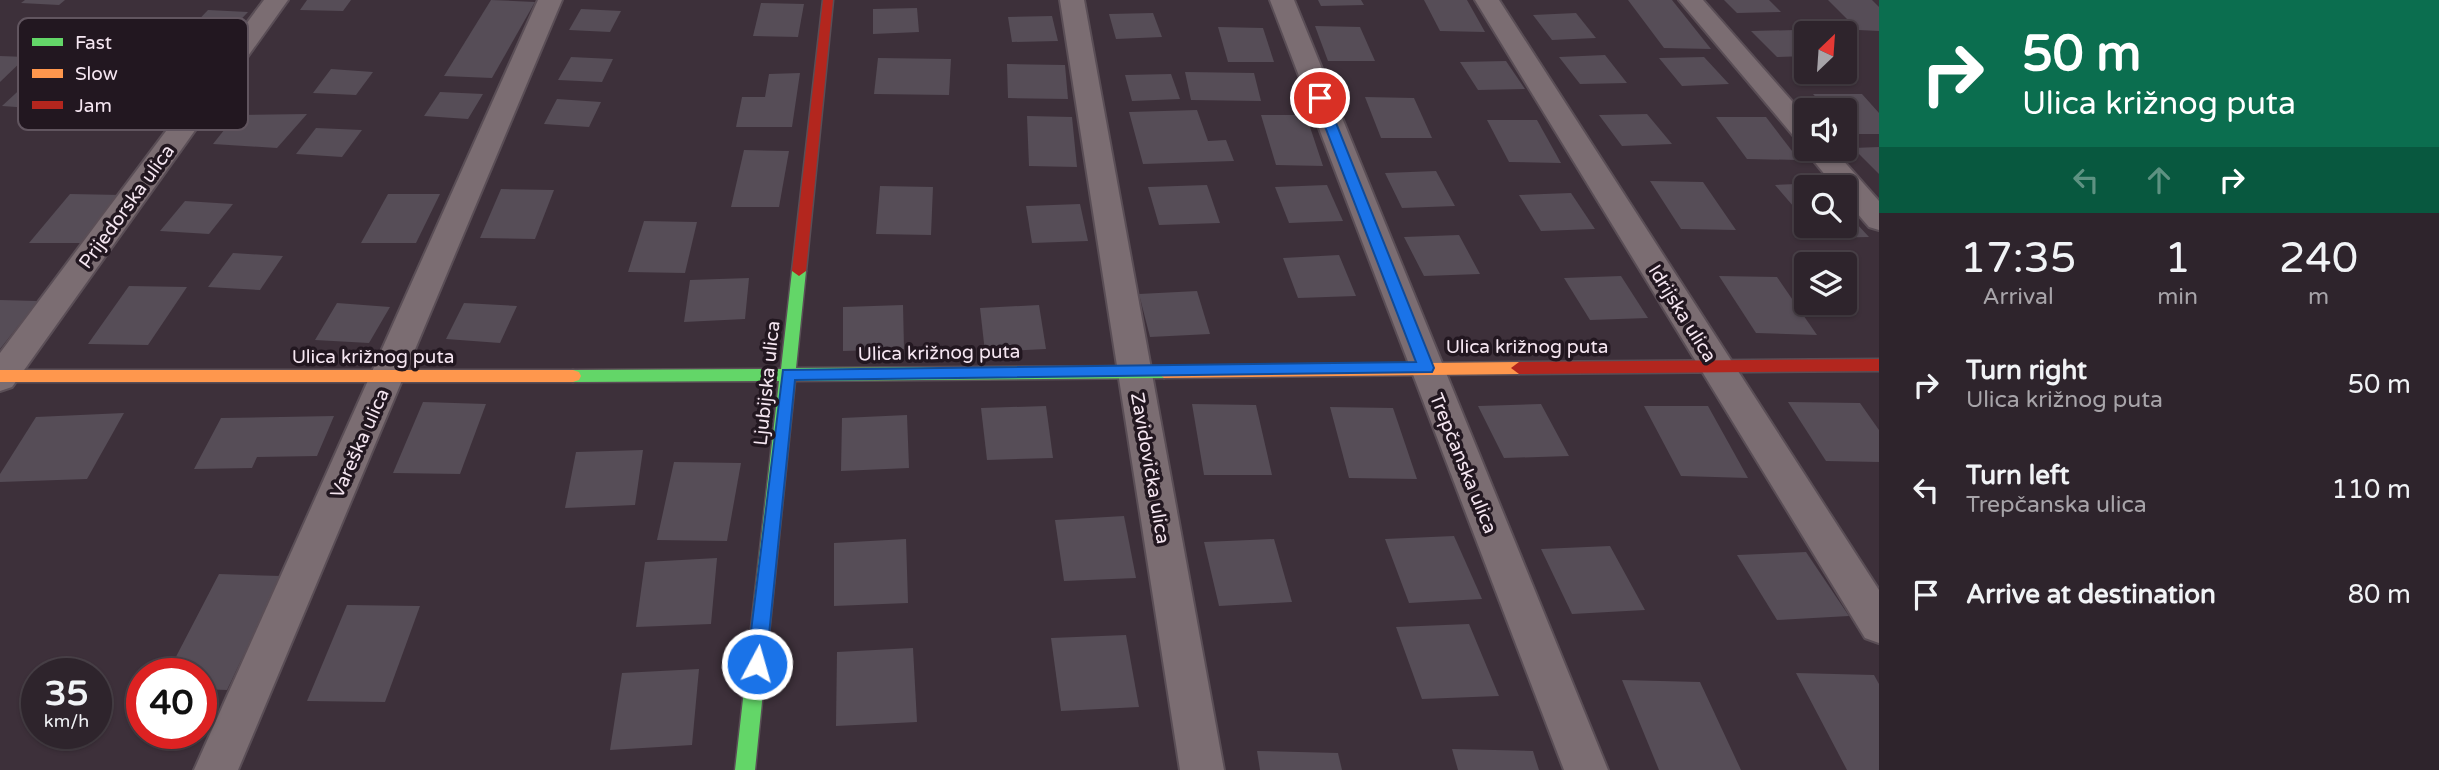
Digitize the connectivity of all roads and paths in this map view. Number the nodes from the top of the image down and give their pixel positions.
1 (276, 0) edge
2 (550, 0) edge
3 (828, 0) edge
4 (1072, 0) edge
5 (1282, 0) edge
6 (1487, 0) edge
7 (1691, 0) edge
8 (248, 38) edge
9 (1794, 120) edge
10 (181, 130) edge
11 (1828, 161) edge
12 (1879, 220) edge
13 (1879, 365) edge
14 (1717, 366) junction
15 (1426, 368) junction
16 (1135, 370) junction
17 (788, 374) junction
18 (1, 377) edge
19 (388, 377) junction
20 (1879, 625) edge
21 (216, 770) edge
22 (745, 770) edge
23 (1202, 770) edge
24 (1586, 770) edge

1 - 8 street, Prijedorska ulica
2 - 19 street, Vareška ulica
3 - 17 street, Ljubijska ulica
4 - 16 street, Zavidovička ulica
5 - 15 street, Trepčanska ulica
6 - 14 street, Idrijska ulica
7 - 9 street
10 - 18 street, Prijedorska ulica
11 - 12 street
13 - 14 street, Ulica križnog puta
14 - 15 street, Ulica križnog puta
14 - 20 street, Idrijska ulica
15 - 16 street, Ulica križnog puta
15 - 24 street, Trepčanska ulica
16 - 17 street, Ulica križnog puta
16 - 23 street, Zavidovička ulica
17 - 19 street, Ulica križnog puta
17 - 22 street, Ljubijska ulica
18 - 19 street, Ulica križnog puta
19 - 21 street, Vareška ulica

